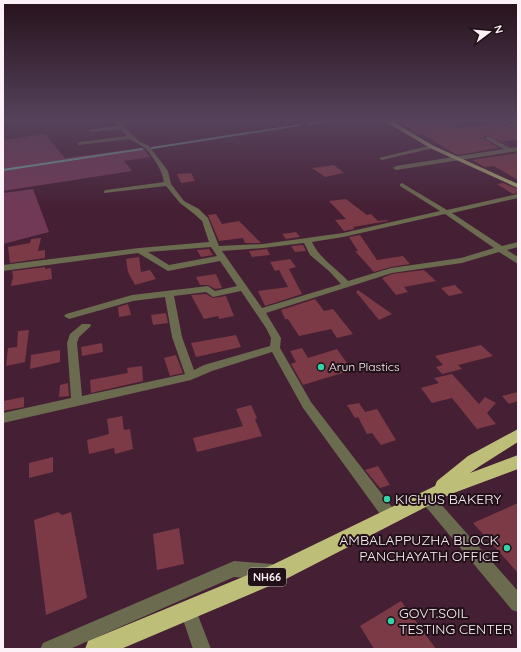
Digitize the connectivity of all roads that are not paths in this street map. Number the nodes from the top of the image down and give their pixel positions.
1 (150, 150) edge
2 (416, 150) edge
3 (440, 150) edge
4 (506, 150) edge
5 (382, 158) dead end
6 (457, 158) junction
7 (396, 168) dead end
8 (168, 184) junction
9 (402, 185) dead end
10 (518, 186) edge
11 (106, 192) dead end
12 (518, 196) edge
13 (446, 212) junction
14 (308, 240) junction
15 (518, 244) edge
16 (214, 247) junction
17 (499, 249) junction
18 (139, 250) junction
19 (222, 258) junction
20 (518, 261) edge
21 (3, 268) edge
22 (347, 285) junction
23 (243, 288) junction
24 (169, 293) junction
25 (259, 312) junction
26 (69, 316) dead end
27 (86, 326) dead end
28 (275, 348) junction
29 (191, 376) junction
30 (77, 401) junction
31 (3, 418) edge
32 (518, 435) edge
33 (518, 462) edge
34 (429, 496) junction
35 (390, 516) junction
36 (279, 572) junction
37 (518, 604) edge
38 (188, 611) junction
39 (49, 649) edge
40 (96, 649) edge
41 (202, 649) edge

1 - 8 street
2 - 5 street
3 - 6 main road
4 - 6 street
6 - 7 street
6 - 10 main road
8 - 11 street
8 - 16 street
9 - 13 street
12 - 13 street
13 - 14 street
13 - 17 street
14 - 16 street
14 - 22 street
15 - 17 street
16 - 18 street
16 - 19 street
17 - 20 street
17 - 22 street
18 - 19 street
18 - 21 street
19 - 23 street
22 - 25 street
23 - 24 street
23 - 25 street
24 - 26 street
24 - 29 street
25 - 28 street
27 - 30 street
28 - 29 street
28 - 35 street
29 - 30 street
30 - 31 street
32 - 34 highway, NH66
33 - 34 highway, NH66
34 - 35 highway, NH66
34 - 37 street
35 - 36 highway, NH66
36 - 38 highway, NH66
36 - 39 street
38 - 40 highway, NH66
38 - 41 street

